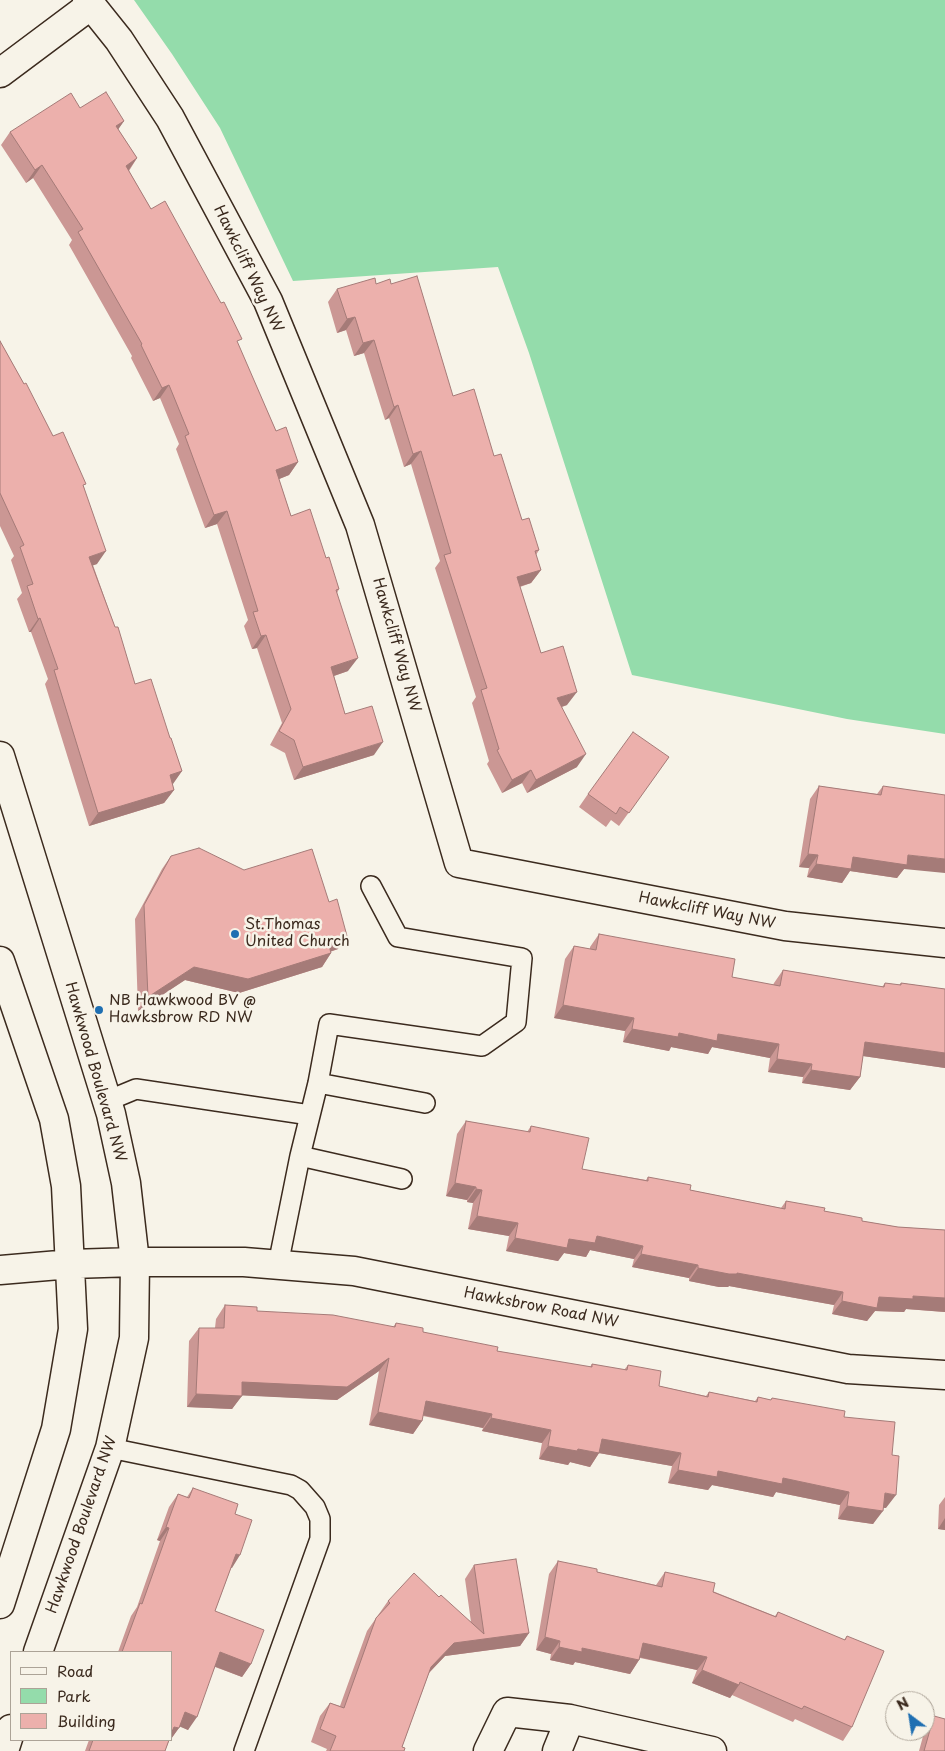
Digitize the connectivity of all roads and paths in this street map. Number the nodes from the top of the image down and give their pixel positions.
1 (89, 2) edge
2 (0, 73) edge
3 (0, 756) edge
4 (371, 886) dead end
5 (945, 943) edge
6 (0, 961) edge
7 (318, 1083) junction
8 (106, 1101) junction
9 (426, 1103) dead end
10 (310, 1115) junction
11 (300, 1156) junction
12 (402, 1179) dead end
13 (134, 1262) junction
14 (71, 1264) junction
15 (278, 1265) junction
16 (0, 1270) edge
17 (945, 1375) edge
18 (110, 1448) junction
19 (0, 1604) edge
20 (38, 1651) edge
21 (570, 1719) junction
22 (10, 1733) edge
23 (4, 1751) edge
24 (244, 1751) edge
25 (488, 1751) edge
26 (557, 1751) edge
27 (712, 1751) edge

1 - 2 street
1 - 5 street, Hawkcliff Way NW
3 - 8 street, Hawkwood Boulevard NW
4 - 7 lane
6 - 14 street
7 - 9 lane
7 - 10 lane
8 - 10 lane
8 - 13 street, Hawkwood Boulevard NW
10 - 11 lane
11 - 12 lane
11 - 15 lane
13 - 14 street, Hawksbrow Road NW
13 - 15 street, Hawksbrow Road NW
13 - 18 street, Hawkwood Boulevard NW
14 - 16 street, Hawksbrow Road NW
14 - 19 street
15 - 17 street, Hawksbrow Road NW
18 - 20 street, Hawkwood Boulevard NW
18 - 24 lane
21 - 25 street
21 - 26 street
21 - 27 street
22 - 23 street

